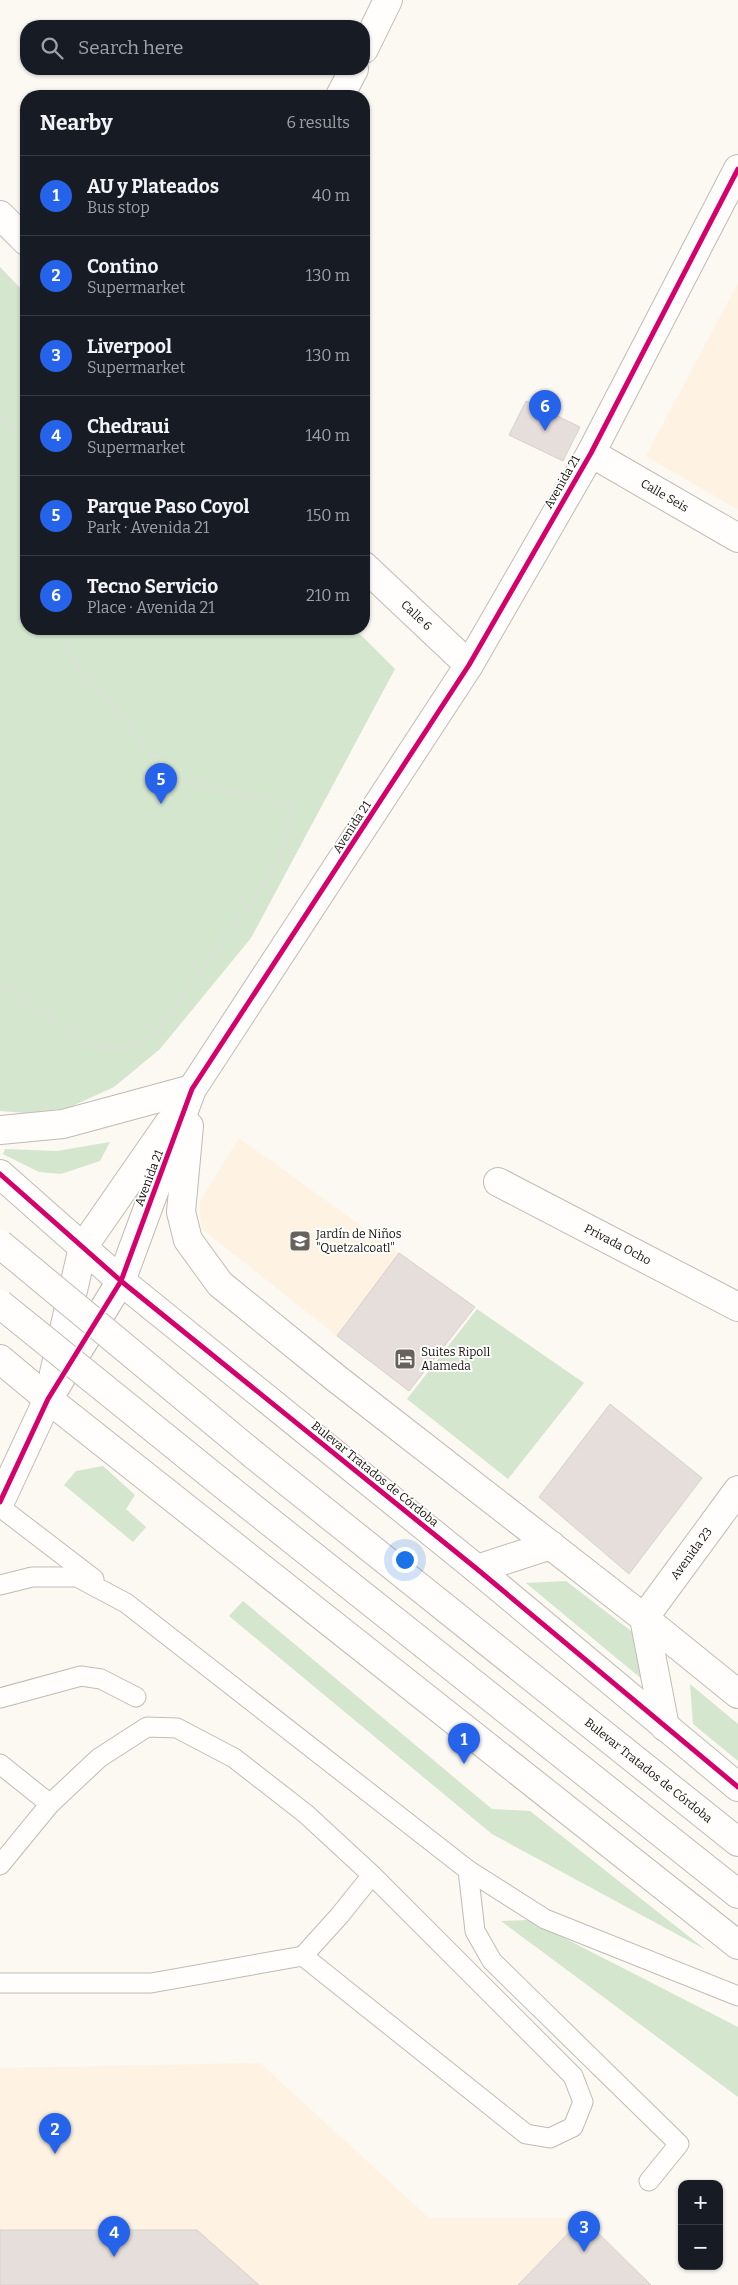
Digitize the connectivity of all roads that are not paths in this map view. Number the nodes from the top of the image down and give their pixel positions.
1 (388, 0) edge
2 (370, 38) edge
3 (351, 75) edge
4 (343, 90) edge
5 (738, 169) edge
6 (0, 215) edge
7 (20, 235) edge
8 (591, 452) junction
9 (738, 538) edge
10 (370, 572) edge
11 (469, 665) junction
12 (192, 1089) junction
13 (0, 1130) edge
14 (0, 1174) edge
15 (498, 1182) dead end
16 (0, 1244) edge
17 (83, 1247) junction
18 (121, 1281) junction
19 (0, 1304) edge
20 (738, 1307) edge
21 (0, 1359) edge
22 (48, 1400) junction
23 (738, 1490) edge
24 (0, 1502) edge
25 (0, 1507) edge
26 (552, 1545) junction
27 (477, 1569) junction
28 (0, 1585) edge
29 (126, 1603) junction
30 (644, 1618) junction
31 (738, 1694) edge
32 (136, 1697) dead end
33 (0, 1698) edge
34 (665, 1727) junction
35 (0, 1764) edge
36 (738, 1787) edge
37 (50, 1804) junction
38 (738, 1842) edge
39 (0, 1865) edge
40 (468, 1870) junction
41 (372, 1875) junction
42 (738, 1894) edge
43 (738, 1945) edge
44 (303, 1956) junction
45 (0, 1981) edge
46 (738, 1996) edge
47 (649, 2181) dead end

1 - 2 street
3 - 4 street
5 - 8 street, Avenida 21
6 - 7 street
8 - 9 street, Calle Seis
8 - 11 street, Avenida 21
10 - 11 street, Calle 6
11 - 12 street, Avenida 21
12 - 13 street
12 - 17 street
12 - 18 street, Avenida 21
12 - 26 street
14 - 17 street, Bulevar Tratados de Córdoba
15 - 20 street, Privada Ocho
16 - 38 street, Bulevar Tratados de Córdoba, bridge
17 - 18 street, Bulevar Tratados de Córdoba
17 - 22 street
18 - 22 street, Avenida 21
18 - 27 street, Bulevar Tratados de Córdoba
19 - 42 street, bridge
21 - 22 street
22 - 24 street, Avenida 21
22 - 43 street
23 - 30 street, Avenida 23
25 - 29 lane
26 - 27 street
26 - 30 street
27 - 34 street, Bulevar Tratados de Córdoba
28 - 29 lane
29 - 40 lane
30 - 31 street
30 - 34 street
32 - 33 lane
34 - 36 street, Bulevar Tratados de Córdoba
35 - 37 lane
37 - 39 lane
37 - 41 lane
40 - 46 lane
40 - 47 lane
41 - 44 lane
41 - 44 lane
44 - 45 lane

